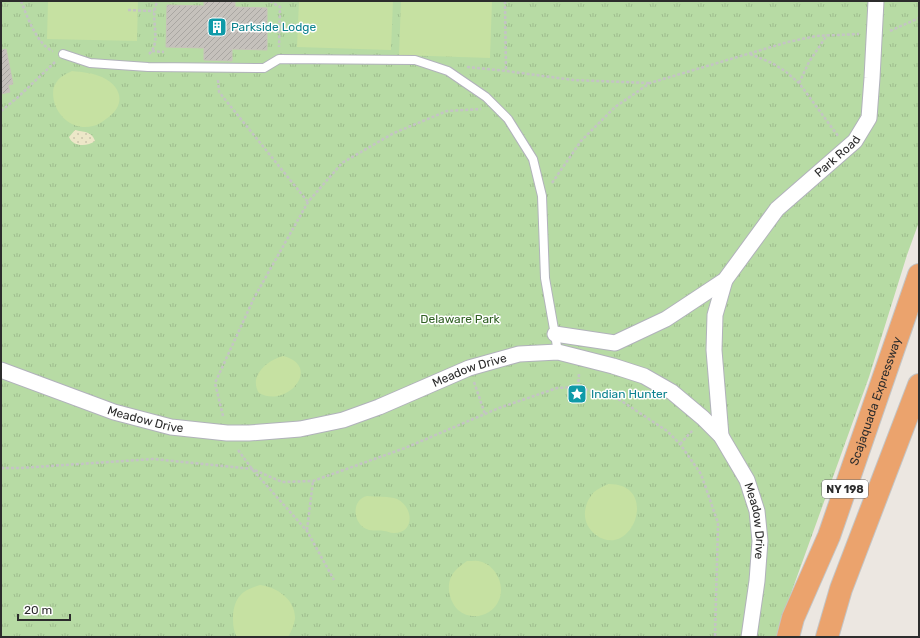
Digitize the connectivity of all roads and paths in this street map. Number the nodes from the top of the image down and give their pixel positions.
1 (21, 1) edge
2 (158, 1) edge
3 (270, 1) edge
4 (504, 1) edge
5 (876, 1) edge
6 (128, 10) dead end
7 (154, 11) junction
8 (919, 18) edge
9 (274, 31) dead end
10 (280, 31) junction
11 (887, 32) dead end
12 (860, 34) dead end
13 (828, 35) junction
14 (152, 51) junction
15 (279, 51) dead end
16 (164, 52) dead end
17 (63, 54) junction
18 (750, 54) junction
19 (148, 58) dead end
20 (462, 67) dead end
21 (506, 71) junction
22 (218, 79) dead end
23 (799, 83) junction
24 (650, 84) junction
25 (497, 108) junction
26 (1, 111) edge
27 (846, 148) junction
28 (542, 196) junction
29 (308, 202) junction
30 (919, 276) edge
31 (725, 280) junction
32 (555, 334) junction
33 (558, 352) junction
34 (469, 368) junction
35 (1, 370) edge
36 (919, 385) edge
37 (485, 414) junction
38 (227, 433) junction
39 (721, 436) junction
40 (1, 468) edge
41 (252, 470) junction
42 (312, 481) junction
43 (307, 531) junction
44 (334, 580) dead end
45 (715, 637) edge
46 (749, 637) edge
47 (788, 637) edge
48 (827, 637) edge

1 - 17 path
2 - 7 path
3 - 10 path
4 - 21 path
5 - 27 street, Park Road
6 - 7 path
7 - 14 path
8 - 11 path
9 - 10 path
10 - 15 path
12 - 13 path
13 - 18 path
13 - 23 path
14 - 16 path
14 - 19 path
17 - 25 lane
17 - 26 path
18 - 23 path
18 - 24 path
20 - 21 path
21 - 24 path
22 - 29 path
23 - 27 path
24 - 28 path
25 - 28 lane
25 - 29 path
27 - 31 street, Park Road
28 - 32 lane
29 - 38 path
30 - 47 highway, Scajaquada Expressway / NY 198
31 - 32 street, Park Road
31 - 39 street, Park Road
32 - 33 lane
33 - 34 street, Meadow Drive
33 - 39 street, Meadow Drive
34 - 37 path
34 - 38 street, Meadow Drive
35 - 38 street, Meadow Drive
36 - 48 highway, NY 198
37 - 42 path
37 - 45 path
38 - 41 path
39 - 46 street, Meadow Drive
40 - 41 path
41 - 42 path
41 - 43 path
42 - 43 path
43 - 44 path

